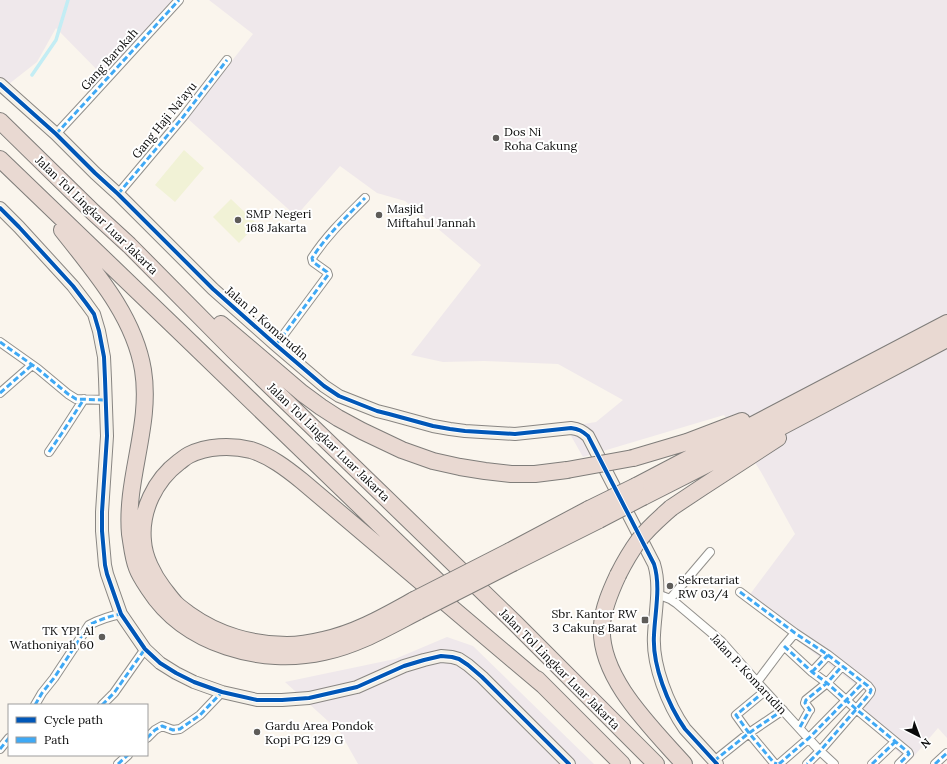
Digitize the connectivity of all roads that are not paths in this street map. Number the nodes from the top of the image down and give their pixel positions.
1 (179, 0) edge
2 (227, 60) dead end
3 (0, 84) edge
4 (0, 121) edge
5 (56, 134) junction
6 (3, 163) edge
7 (118, 194) junction
8 (365, 198) dead end
9 (0, 208) edge
10 (128, 245) junction
11 (947, 323) edge
12 (947, 339) edge
13 (0, 342) edge
14 (276, 345) junction
15 (32, 365) junction
16 (858, 386) junction
17 (0, 393) edge
18 (84, 400) junction
19 (106, 400) junction
20 (795, 402) junction
21 (49, 452) dead end
22 (639, 491) junction
23 (710, 552) dead end
24 (740, 592) dead end
25 (657, 594) junction
26 (670, 599) junction
27 (416, 606) junction
28 (121, 614) junction
29 (795, 633) junction
30 (784, 646) junction
31 (145, 649) junction
32 (828, 655) junction
33 (842, 666) junction
34 (812, 672) junction
35 (757, 682) junction
36 (827, 683) junction
37 (863, 683) junction
38 (544, 686) junction
39 (765, 691) junction
40 (222, 692) junction
41 (846, 701) junction
42 (35, 704) edge
43 (103, 704) edge
44 (856, 709) junction
45 (783, 710) junction
46 (800, 728) junction
47 (749, 733) junction
48 (148, 737) edge
49 (809, 738) junction
50 (8, 739) edge
51 (895, 742) junction
52 (0, 749) edge
53 (820, 751) junction
54 (947, 753) edge
55 (127, 756) edge
56 (716, 763) edge
57 (118, 764) edge
58 (569, 764) edge
59 (622, 764) edge
60 (656, 764) edge
61 (684, 764) edge
62 (778, 764) edge
63 (807, 764) edge
64 (834, 764) edge
65 (872, 764) edge
66 (899, 764) edge
67 (935, 764) edge

1 - 5 street, Gang Barokah
2 - 7 street, Gang Haji Na'ayu
3 - 5 street, Jalan P. Komarudin
4 - 10 highway, Jalan Tol Lingkar Luar Jakarta
5 - 7 street, Jalan P. Komarudin
6 - 27 highway
6 - 38 highway, Jalan Tol Lingkar Luar Jakarta
7 - 14 street, Jalan P. Komarudin
8 - 14 street, Jalan P. Komarudin
9 - 19 street
10 - 20 highway, bridge
10 - 60 highway, Jalan Tol Lingkar Luar Jakarta
11 - 20 highway
12 - 16 highway
13 - 15 street
14 - 25 street, Jalan P. Komarudin
15 - 17 street
15 - 18 street
16 - 22 highway
16 - 61 highway, bridge
18 - 19 street
18 - 21 street
19 - 28 street
20 - 22 highway
22 - 27 highway, bridge
23 - 26 street
24 - 29 street
25 - 26 street, Jalan P. Komarudin
25 - 56 street
26 - 35 street, Jalan P. Komarudin
27 - 38 highway
28 - 31 street
28 - 42 street
29 - 30 street
29 - 32 street
30 - 34 street
30 - 35 street
31 - 40 street
31 - 43 street
32 - 33 street
32 - 34 street
33 - 36 street
33 - 37 street
34 - 36 street
35 - 39 street, Jalan P. Komarudin
36 - 41 street
36 - 46 street
37 - 41 street
37 - 44 street
38 - 59 highway, Jalan Tol Lingkar Luar Jakarta
39 - 45 street, Jalan P. Komarudin
39 - 47 street
40 - 48 street
40 - 58 street
41 - 44 street
41 - 49 street
44 - 51 street
44 - 53 street
45 - 46 street, Jalan P. Komarudin
45 - 47 street
46 - 49 street, Jalan P. Komarudin
47 - 56 street
47 - 62 street
49 - 53 street, Jalan P. Komarudin
49 - 62 street
50 - 52 street
51 - 65 street
51 - 66 street
53 - 63 street
53 - 64 street, Jalan P. Komarudin
54 - 67 street
55 - 57 street

